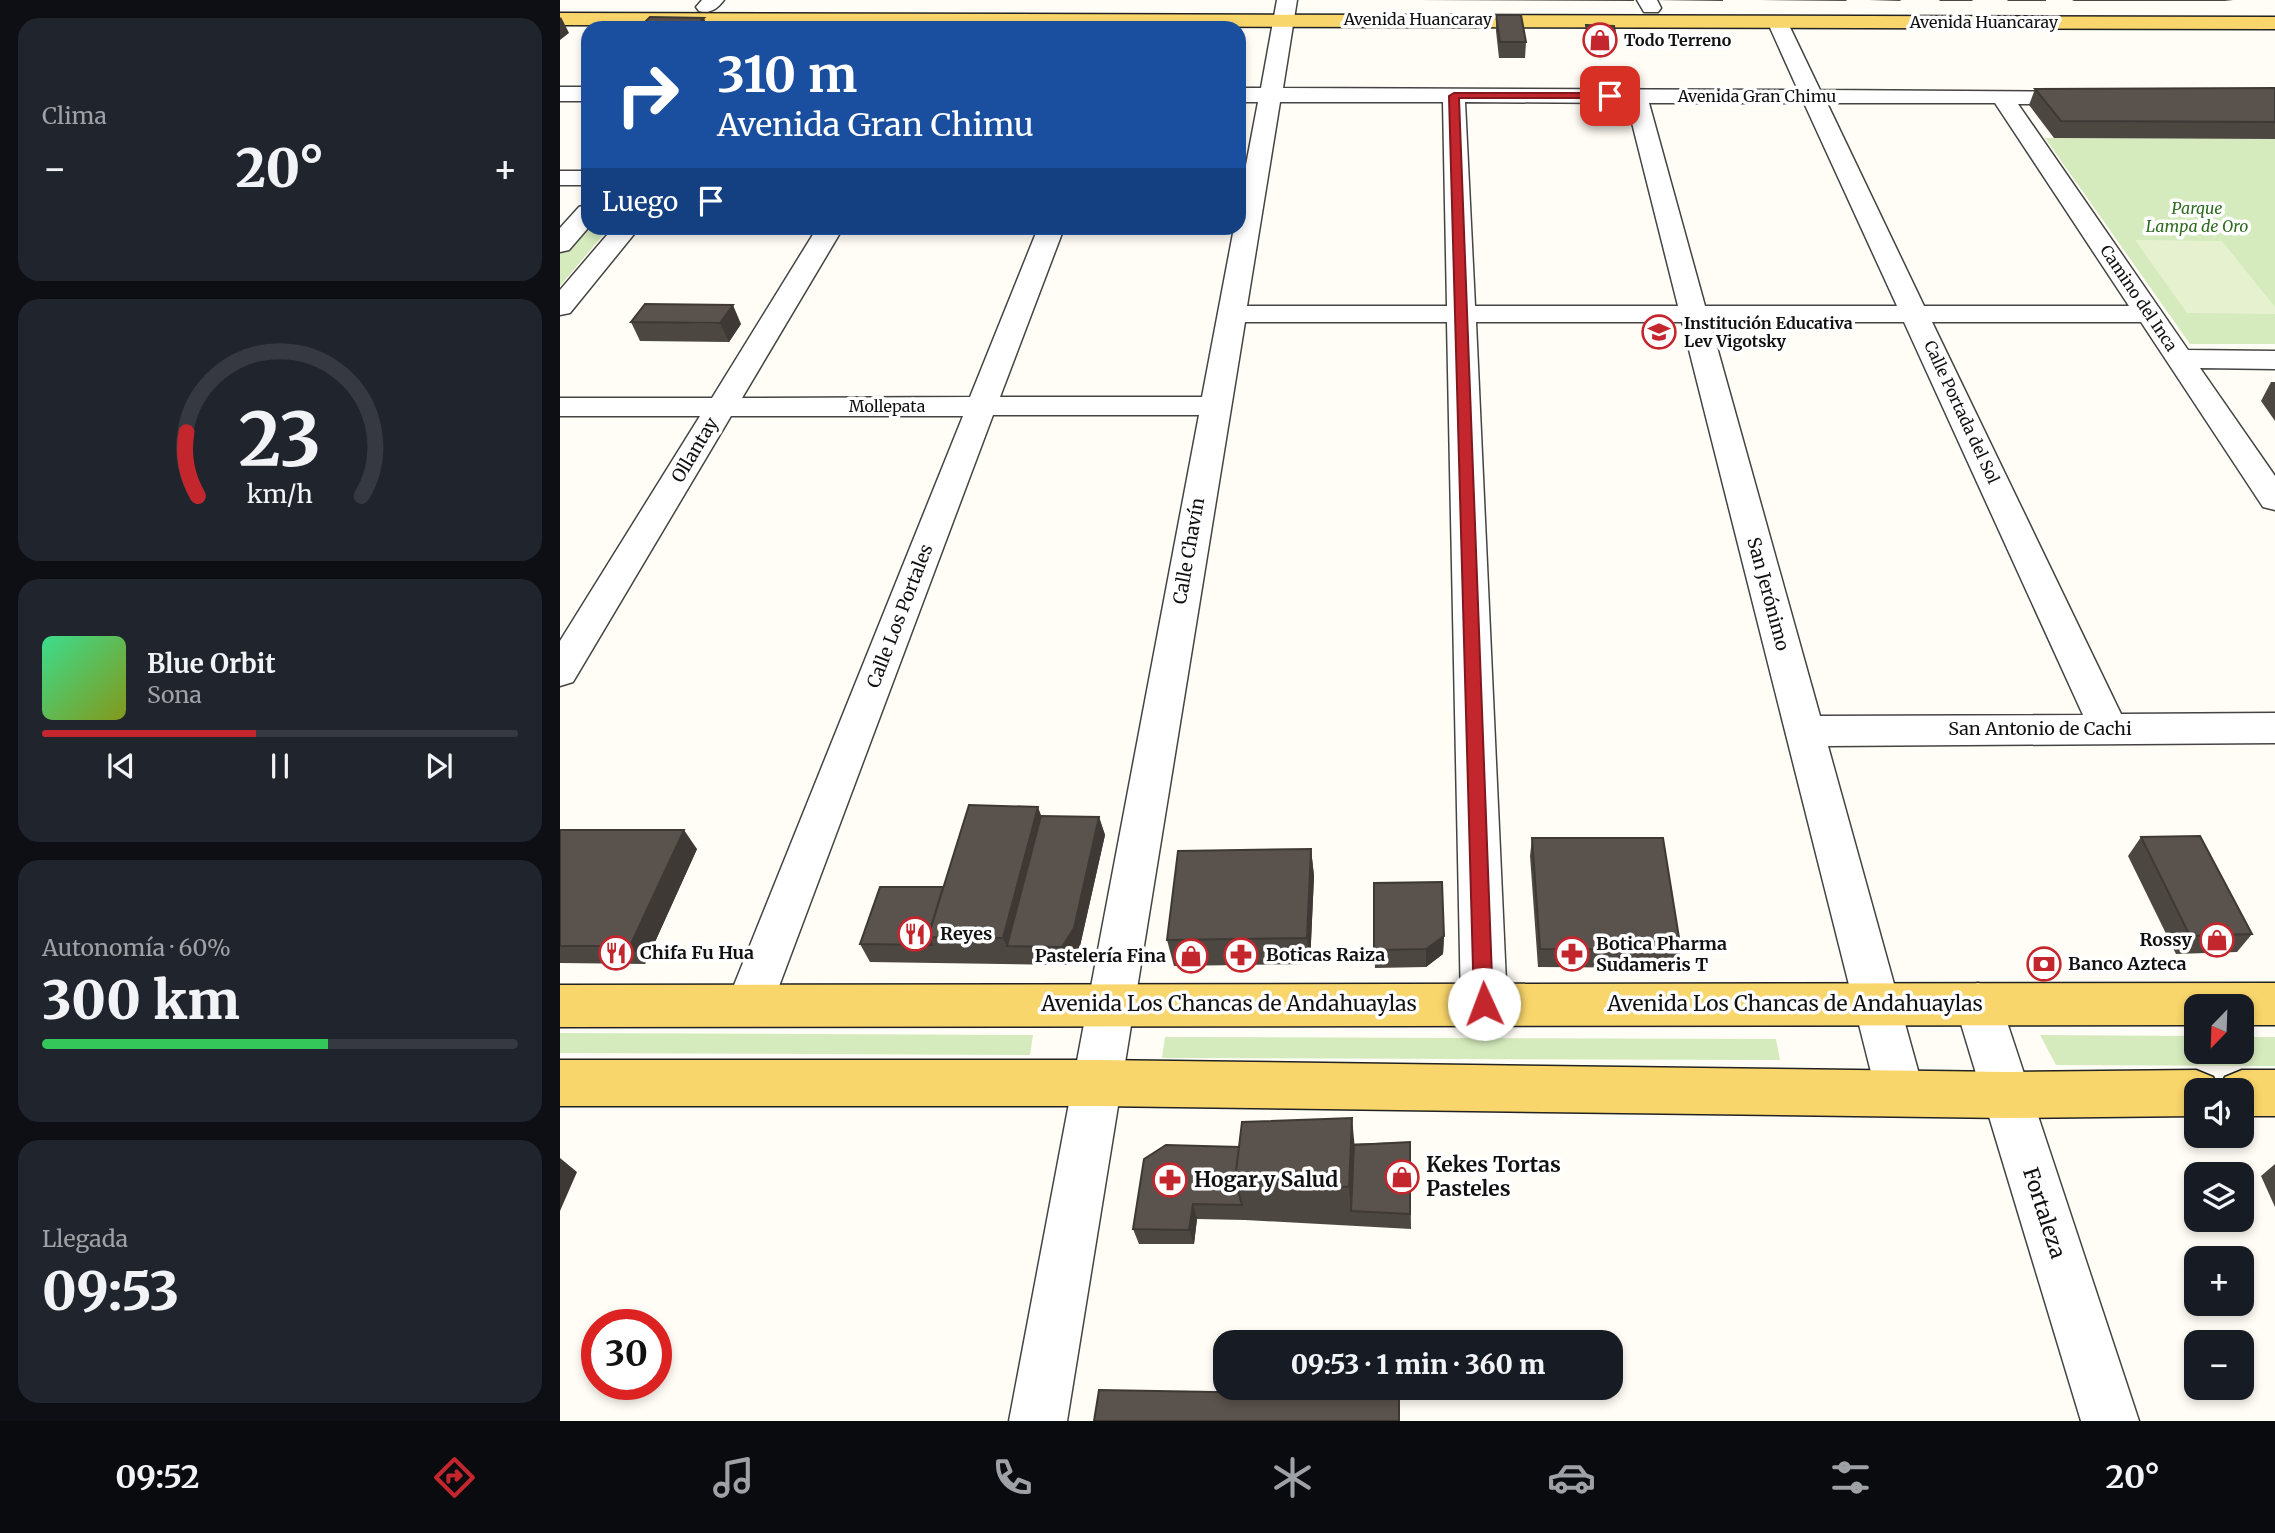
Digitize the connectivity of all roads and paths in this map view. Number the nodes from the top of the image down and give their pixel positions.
1 (710, 4) edge
2 (1649, 4) edge
3 (560, 7) edge
4 (1285, 9) edge
5 (2275, 10) edge
6 (560, 19) edge
7 (658, 21) edge
8 (864, 21) edge
9 (1777, 21) junction
10 (2275, 23) edge
11 (560, 94) edge
12 (581, 94) edge
13 (1254, 95) edge
14 (1454, 96) junction
15 (1636, 96) junction
16 (1811, 97) junction
17 (2002, 97) junction
18 (2111, 97) edge
19 (1246, 171) edge
20 (560, 178) edge
21 (581, 178) edge
22 (581, 220) edge
23 (620, 235) edge
24 (826, 235) edge
25 (1048, 235) edge
26 (1239, 235) edge
27 (560, 244) edge
28 (560, 307) edge
29 (1694, 312) junction
30 (1461, 313) junction
31 (1231, 314) junction
32 (1917, 314) junction
33 (2149, 314) junction
34 (2180, 359) junction
35 (2275, 360) edge
36 (981, 406) junction
37 (1214, 406) junction
38 (560, 407) edge
39 (721, 407) junction
40 (2275, 500) edge
41 (560, 672) edge
42 (2275, 728) edge
43 (2109, 729) junction
44 (1804, 731) junction
45 (1110, 1003) junction
46 (1878, 1003) junction
47 (1484, 1004) junction
48 (1978, 1004) junction
49 (2275, 1004) edge
50 (749, 1005) junction
51 (560, 1006) edge
52 (560, 1083) edge
53 (1096, 1083) junction
54 (1900, 1092) junction
55 (2184, 1093) edge
56 (2254, 1093) edge
57 (2275, 1093) edge
58 (2007, 1095) junction
59 (1038, 1421) edge
60 (2110, 1421) edge

1 - 3 main road, Avenida Huancaray
1 - 4 main road, Avenida Huancaray
2 - 4 main road, Avenida Huancaray
2 - 5 main road, Avenida Huancaray
4 - 8 main road, Avenida Huancaray
4 - 9 main road, Avenida Huancaray
4 - 13 street, Calle Chavín
6 - 7 main road, Avenida Huancaray
9 - 10 main road, Avenida Huancaray
9 - 16 street, Calle Portada del Sol
11 - 12 street
13 - 14 street, Avenida Gran Chimu
13 - 19 street, Calle Chavín
14 - 15 street, Avenida Gran Chimu
14 - 30 street
15 - 16 street, Avenida Gran Chimu
15 - 29 street, San Jerónimo
16 - 17 street, Avenida Gran Chimu
16 - 32 street, Calle Portada del Sol
17 - 18 street, Avenida Gran Chimu
17 - 33 street, Camino del Inca
20 - 21 street
22 - 27 street
23 - 28 street
24 - 39 street, Ollantay
25 - 36 street, Calle Los Portales
26 - 31 street, Calle Chavín
29 - 30 street
29 - 32 street
29 - 44 street, San Jerónimo
30 - 31 street
30 - 47 street
31 - 37 street, Calle Chavín
32 - 33 street
32 - 43 street, Calle Portada del Sol
33 - 34 street, Camino del Inca
34 - 35 street
34 - 40 street, Camino del Inca
36 - 37 street, Mollepata
36 - 39 street, Mollepata
36 - 50 street, Calle Los Portales
37 - 45 street, Calle Chavín
38 - 39 street, Mollepata
39 - 41 street, Ollantay
42 - 43 street, San Antonio de Cachi
43 - 44 street, San Antonio de Cachi
44 - 46 street, San Jerónimo
45 - 47 main road, Avenida Los Chancas de Andahuaylas
45 - 50 main road, Avenida Los Chancas de Andahuaylas
45 - 53 street, Calle Chavín
46 - 47 main road, Avenida Los Chancas de Andahuaylas
46 - 48 main road, Avenida Los Chancas de Andahuaylas
46 - 54 street, San Jerónimo
48 - 49 main road, Avenida Los Chancas de Andahuaylas
48 - 58 street, Fortaleza
50 - 51 main road, Avenida Los Chancas de Andahuaylas
52 - 53 main road
53 - 54 main road
53 - 59 street, Calle Chavín
54 - 58 main road
55 - 58 main road
56 - 57 main road
58 - 60 street, Fortaleza

